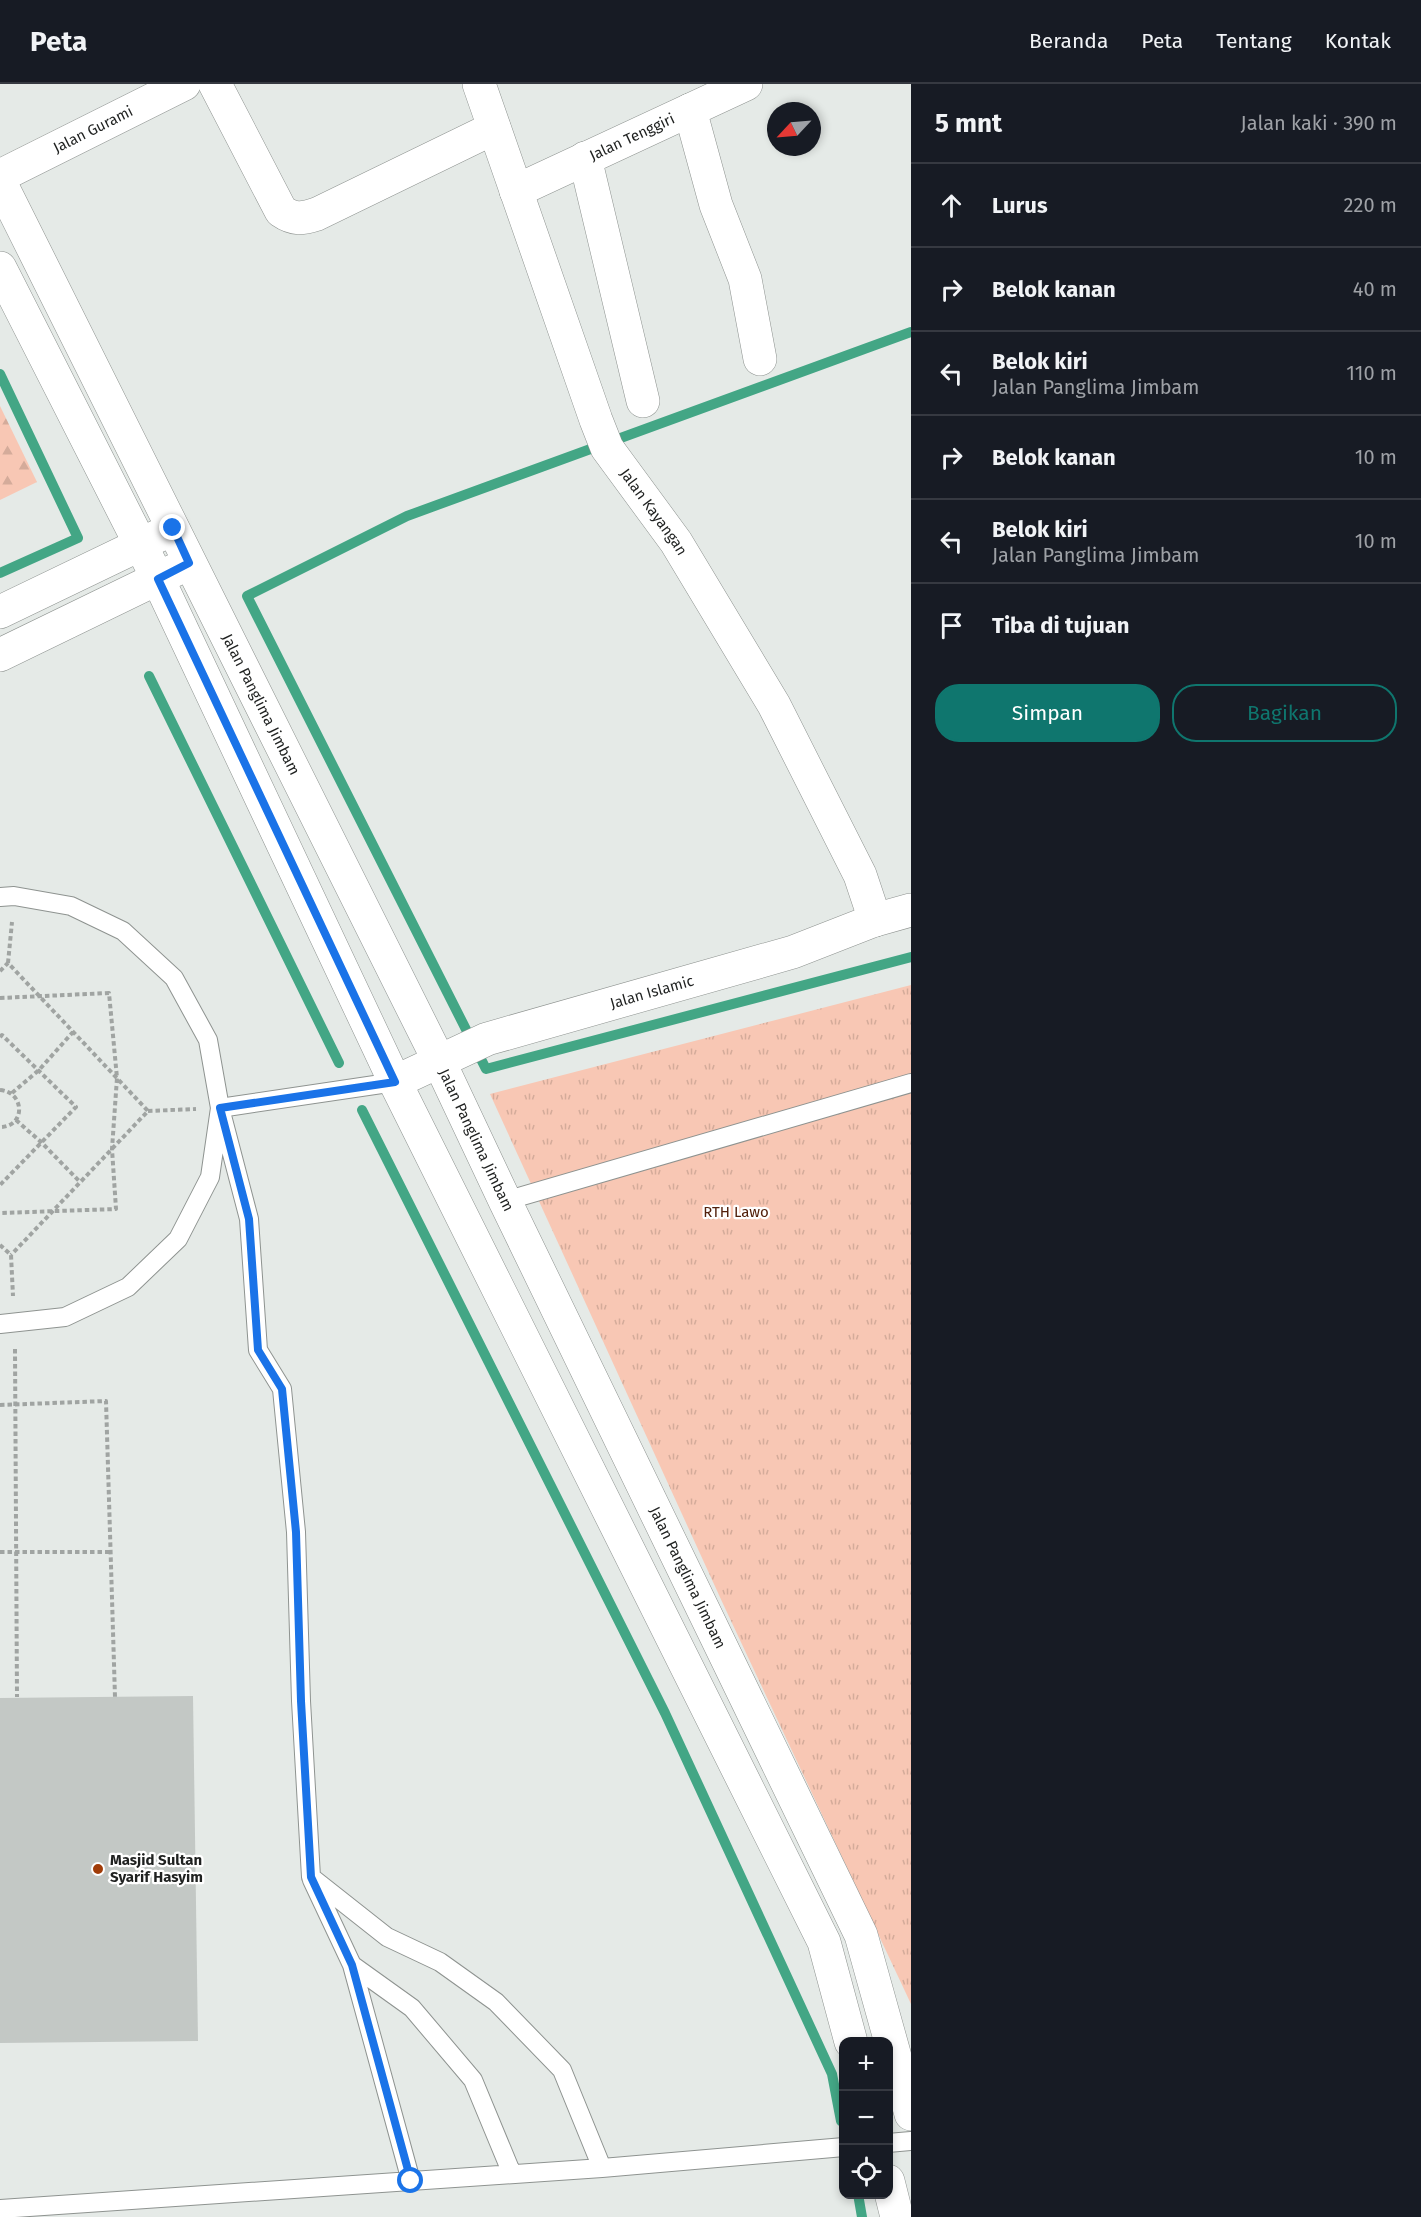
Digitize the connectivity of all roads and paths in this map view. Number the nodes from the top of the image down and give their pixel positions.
1 (184, 84) edge
2 (215, 84) edge
3 (479, 84) edge
4 (746, 84) edge
5 (690, 110) junction
6 (494, 128) junction
7 (585, 158) junction
8 (0, 176) edge
9 (0, 182) edge
10 (516, 191) junction
11 (0, 268) edge
12 (760, 359) dead end
13 (643, 400) dead end
14 (173, 528) junction
15 (140, 545) junction
16 (189, 563) junction
17 (158, 579) junction
18 (0, 612) edge
19 (0, 655) edge
20 (7, 896) edge
21 (911, 910) edge
22 (875, 920) junction
23 (8, 963) junction
24 (0, 971) edge
25 (38, 995) junction
26 (0, 998) edge
27 (74, 1032) junction
28 (0, 1037) edge
29 (439, 1061) junction
30 (39, 1070) junction
31 (117, 1078) junction
32 (395, 1082) junction
33 (911, 1083) edge
34 (0, 1090) edge
35 (12, 1093) junction
36 (220, 1108) junction
37 (148, 1111) junction
38 (16, 1120) junction
39 (0, 1127) edge
40 (41, 1142) junction
41 (112, 1149) junction
42 (80, 1182) junction
43 (0, 1185) edge
44 (505, 1201) junction
45 (54, 1210) junction
46 (0, 1213) edge
47 (0, 1245) edge
48 (11, 1255) junction
49 (8, 1324) edge
50 (14, 1404) junction
51 (0, 1405) edge
52 (17, 1551) junction
53 (0, 1552) edge
54 (111, 1552) junction
55 (17, 1697) dead end
56 (115, 1697) dead end
57 (311, 1877) junction
58 (352, 1965) junction
59 (850, 2037) edge
60 (911, 2114) edge
61 (911, 2141) edge
62 (893, 2143) edge
63 (839, 2147) edge
64 (602, 2168) junction
65 (512, 2174) junction
66 (411, 2181) junction
67 (892, 2199) edge
68 (0, 2209) edge
69 (897, 2217) edge

1 - 8 street, Jalan Gurami
2 - 6 street
3 - 6 street, Jalan Kayangan
4 - 5 street, Jalan Tenggiri
5 - 7 street, Jalan Tenggiri
5 - 12 street
6 - 10 street, Jalan Kayangan
7 - 10 street, Jalan Tenggiri
7 - 13 street
9 - 14 street, Jalan Panglima Jimbam
10 - 22 street, Jalan Kayangan
11 - 15 street
14 - 15 street
14 - 16 street, Jalan Panglima Jimbam
15 - 17 street
15 - 18 street
16 - 17 street
16 - 29 street, Jalan Panglima Jimbam
17 - 19 street
17 - 32 street
20 - 23 path
20 - 36 lane
21 - 22 street, Jalan Islamic
22 - 29 street, Jalan Islamic
23 - 24 path
23 - 25 path
25 - 26 path
25 - 27 path
25 - 31 path
27 - 30 path
27 - 31 path
28 - 30 path
29 - 32 street, Jalan Islamic
29 - 44 street, Jalan Panglima Jimbam
30 - 35 path
30 - 40 path
31 - 37 path
31 - 41 path
32 - 36 lane
32 - 59 street
33 - 44 lane
34 - 35 path
35 - 38 path
36 - 37 path
36 - 49 lane
36 - 57 lane
37 - 41 path
38 - 39 path
38 - 40 path
40 - 42 path
40 - 43 path
41 - 42 path
41 - 45 path
42 - 45 path
44 - 60 street, Jalan Panglima Jimbam
45 - 46 path
45 - 48 path
47 - 48 path
48 - 49 path
49 - 50 path
50 - 51 path
50 - 52 path
50 - 54 path
52 - 53 path
52 - 54 path
52 - 55 path
54 - 56 path
57 - 58 lane
57 - 64 lane
58 - 65 lane
58 - 66 lane
61 - 62 lane
63 - 64 lane
64 - 65 lane
65 - 66 lane
66 - 68 lane
67 - 69 street

